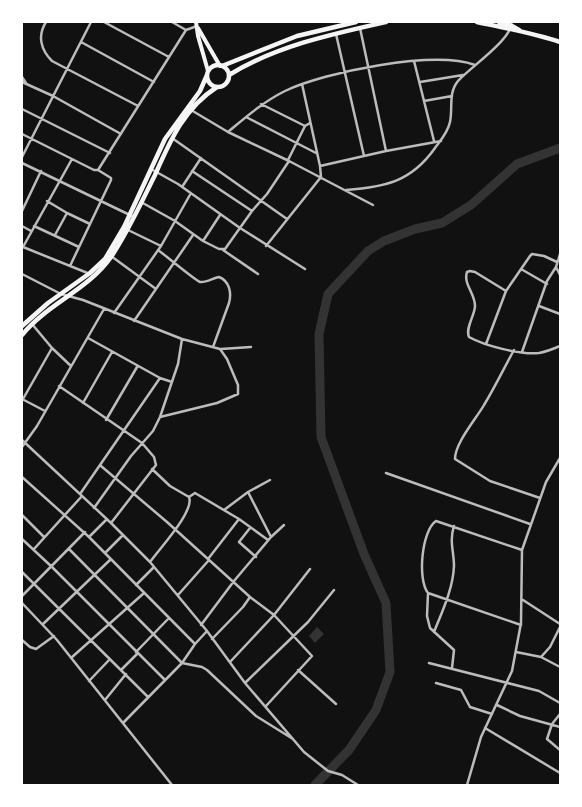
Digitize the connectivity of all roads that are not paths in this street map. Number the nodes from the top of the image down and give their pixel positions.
1 (46, 22) edge
2 (91, 22) edge
3 (104, 22) edge
4 (172, 22) edge
5 (356, 22) edge
6 (386, 22) edge
7 (477, 22) edge
8 (501, 22) edge
9 (197, 25) edge
10 (511, 26) edge
11 (360, 28) junction
12 (186, 30) junction
13 (336, 34) junction
14 (81, 42) junction
15 (560, 42) edge
16 (169, 57) junction
17 (414, 61) junction
18 (475, 65) junction
19 (221, 66) junction
20 (368, 67) junction
21 (67, 68) junction
22 (208, 73) junction
23 (345, 73) junction
24 (229, 75) junction
25 (464, 75) junction
26 (22, 77) edge
27 (22, 82) edge
28 (154, 82) junction
29 (420, 82) junction
30 (302, 84) junction
31 (27, 85) junction
32 (217, 87) junction
33 (53, 96) junction
34 (452, 96) junction
35 (424, 102) junction
36 (261, 104) junction
37 (138, 106) junction
38 (22, 109) edge
39 (190, 109) junction
40 (246, 117) junction
41 (42, 119) junction
42 (310, 123) junction
43 (305, 126) junction
44 (228, 132) junction
45 (22, 134) edge
46 (121, 134) junction
47 (31, 138) junction
48 (172, 138) junction
49 (434, 141) junction
50 (441, 141) junction
51 (296, 142) junction
52 (386, 151) junction
53 (110, 153) junction
54 (316, 153) junction
55 (364, 156) junction
56 (22, 157) edge
57 (200, 158) junction
58 (72, 159) junction
59 (289, 161) junction
60 (22, 163) edge
61 (320, 166) junction
62 (151, 169) junction
63 (98, 170) junction
64 (41, 171) junction
65 (156, 171) junction
66 (192, 171) junction
67 (321, 177) junction
68 (61, 182) junction
69 (182, 188) junction
70 (346, 190) junction
71 (191, 193) junction
72 (47, 201) junction
73 (101, 202) junction
74 (141, 202) junction
75 (261, 202) junction
76 (373, 205) dead end
77 (22, 211) edge
78 (252, 211) junction
79 (67, 213) junction
80 (220, 215) junction
81 (132, 216) junction
82 (287, 219) junction
83 (175, 221) junction
84 (90, 224) junction
85 (22, 226) edge
86 (34, 226) junction
87 (240, 228) junction
88 (128, 230) junction
89 (31, 231) junction
90 (55, 235) junction
91 (193, 235) junction
92 (203, 241) junction
93 (161, 246) junction
94 (266, 246) junction
95 (79, 247) junction
96 (158, 250) junction
97 (223, 250) junction
98 (560, 254) edge
99 (111, 256) junction
100 (175, 262) junction
101 (557, 262) junction
102 (70, 266) junction
103 (556, 267) junction
104 (305, 269) dead end
105 (521, 269) junction
106 (22, 274) edge
107 (92, 274) junction
108 (258, 274) dead end
109 (560, 275) edge
110 (138, 277) junction
111 (547, 284) junction
112 (156, 290) junction
113 (506, 291) junction
114 (61, 294) junction
115 (69, 295) junction
116 (539, 306) junction
117 (104, 309) junction
118 (114, 314) junction
119 (560, 314) edge
120 (28, 320) junction
121 (134, 321) junction
122 (32, 324) junction
123 (22, 326) edge
124 (22, 335) edge
125 (88, 338) junction
126 (182, 339) junction
127 (486, 344) junction
128 (560, 346) edge
129 (213, 347) junction
130 (251, 347) dead end
131 (52, 348) junction
132 (220, 349) junction
133 (514, 350) junction
134 (112, 352) junction
135 (522, 352) junction
136 (71, 366) junction
137 (137, 367) junction
138 (160, 378) junction
139 (172, 382) junction
140 (59, 386) junction
141 (22, 398) edge
142 (83, 403) junction
143 (45, 411) junction
144 (160, 417) junction
145 (106, 420) junction
146 (125, 431) junction
147 (22, 440) edge
148 (26, 443) junction
149 (142, 443) junction
150 (22, 447) edge
151 (560, 458) edge
152 (101, 466) junction
153 (152, 469) junction
154 (386, 473) dead end
155 (22, 477) edge
156 (116, 478) junction
157 (270, 480) dead end
158 (248, 492) junction
159 (134, 493) junction
160 (81, 495) junction
161 (189, 496) junction
162 (540, 498) junction
163 (94, 508) junction
164 (224, 510) junction
165 (64, 514) junction
166 (22, 515) edge
167 (107, 519) junction
168 (239, 519) junction
169 (111, 523) junction
170 (530, 524) junction
171 (284, 525) dead end
172 (454, 526) junction
173 (250, 528) junction
174 (175, 529) junction
175 (84, 532) junction
176 (123, 535) junction
177 (44, 537) junction
178 (90, 537) junction
179 (271, 537) junction
180 (22, 539) edge
181 (268, 540) junction
182 (34, 549) junction
183 (69, 549) junction
184 (522, 550) junction
185 (105, 554) junction
186 (256, 557) junction
187 (112, 560) junction
188 (208, 560) junction
189 (150, 562) junction
190 (52, 567) junction
191 (154, 567) junction
192 (310, 569) dead end
193 (22, 572) edge
194 (94, 575) junction
195 (234, 582) junction
196 (36, 584) junction
197 (136, 585) junction
198 (334, 590) dead end
199 (77, 593) junction
200 (428, 593) junction
201 (144, 594) junction
202 (178, 595) junction
203 (22, 596) edge
204 (250, 597) junction
205 (447, 600) junction
206 (522, 600) junction
207 (22, 603) edge
208 (127, 607) junction
209 (59, 608) junction
210 (274, 615) junction
211 (169, 618) junction
212 (43, 624) junction
213 (108, 624) junction
214 (201, 625) junction
215 (521, 625) junction
216 (560, 625) edge
217 (207, 631) junction
218 (434, 632) junction
219 (153, 635) junction
220 (54, 636) junction
221 (293, 636) junction
222 (212, 639) junction
223 (22, 640) edge
224 (91, 641) junction
225 (195, 644) junction
226 (516, 652) junction
227 (137, 653) junction
228 (541, 657) junction
229 (71, 658) junction
230 (110, 659) junction
231 (230, 662) junction
232 (182, 663) junction
233 (429, 663) dead end
234 (560, 667) edge
235 (452, 668) junction
236 (121, 670) junction
237 (298, 670) junction
238 (126, 674) junction
239 (165, 680) junction
240 (89, 682) junction
241 (507, 682) junction
242 (245, 683) junction
243 (436, 683) dead end
244 (148, 697) junction
245 (105, 700) junction
246 (560, 703) edge
247 (336, 704) dead end
248 (497, 705) junction
249 (266, 706) junction
250 (492, 714) junction
251 (560, 714) edge
252 (123, 723) junction
253 (552, 724) junction
254 (560, 727) edge
255 (485, 728) junction
256 (295, 740) junction
257 (560, 750) edge
258 (560, 773) edge
259 (172, 785) edge
260 (358, 785) edge
261 (466, 785) edge

1 - 21 street
2 - 14 street
3 - 16 street
4 - 12 street
5 - 19 main road
6 - 11 main road
7 - 10 main road
8 - 10 main road
9 - 12 street
9 - 19 main road
9 - 22 main road
10 - 15 main road
10 - 18 street
11 - 13 main road
11 - 20 street
12 - 16 street
13 - 23 street
13 - 24 main road
14 - 21 street
14 - 28 street
16 - 28 street
17 - 18 street
17 - 20 street
17 - 29 street
18 - 25 street
19 - 22 main road
19 - 24 main road
20 - 23 street
20 - 52 street
21 - 33 street
21 - 37 street
22 - 32 main road
22 - 62 main road
23 - 30 street
23 - 55 street
24 - 32 main road
25 - 29 street
25 - 34 street
26 - 31 street
27 - 31 street
28 - 37 street
29 - 35 street
30 - 36 street
30 - 42 street
31 - 33 street
32 - 39 main road
33 - 41 street
33 - 46 street
34 - 35 street
34 - 50 street
35 - 49 street
36 - 40 street
36 - 43 street
37 - 46 street
38 - 41 street
39 - 44 street
39 - 48 main road
40 - 44 street
40 - 51 street
41 - 47 street
41 - 53 street
42 - 43 street
42 - 54 street
43 - 51 street
44 - 59 street
45 - 47 street
46 - 53 street
47 - 56 street
47 - 58 street
48 - 57 street
48 - 65 main road
49 - 50 street
49 - 52 street
50 - 70 street
51 - 54 street
51 - 59 street
52 - 55 street
53 - 63 street
54 - 61 street
55 - 61 street
57 - 66 street
57 - 75 street
58 - 63 street
58 - 68 street
59 - 67 street
59 - 75 street
60 - 64 street
61 - 67 street
62 - 65 street
62 - 81 main road
63 - 73 street
64 - 68 street
64 - 77 street
65 - 69 street
65 - 74 main road
66 - 69 street
66 - 78 street
67 - 70 street
67 - 82 street
68 - 72 street
68 - 73 street
69 - 71 street
70 - 76 street
71 - 80 street
71 - 83 street
72 - 79 street
72 - 86 street
73 - 81 street
73 - 84 street
74 - 81 main road
74 - 83 street
75 - 78 street
75 - 82 street
78 - 87 street
79 - 84 street
79 - 90 street
80 - 87 street
80 - 92 street
81 - 88 main road
81 - 107 main road
82 - 94 street
83 - 91 street
83 - 93 street
84 - 95 street
85 - 89 street
86 - 89 street
86 - 90 street
87 - 94 street
87 - 97 street
88 - 93 street
88 - 99 main road
89 - 102 street
90 - 95 street
91 - 92 street
91 - 100 street
92 - 97 street
93 - 96 street
94 - 104 street
95 - 102 street
96 - 100 street
96 - 110 street
97 - 108 street
98 - 101 street
99 - 107 main road
99 - 110 street
100 - 112 street
100 - 129 street
101 - 103 street
101 - 105 street
102 - 107 street
103 - 109 street
103 - 111 street
105 - 111 street
105 - 113 street
106 - 114 street
107 - 114 main road
107 - 115 main road
110 - 112 street
110 - 118 street
111 - 116 street
112 - 121 street
113 - 127 street
113 - 127 street
114 - 115 street
114 - 120 main road
115 - 117 street
115 - 122 main road
116 - 119 street
116 - 135 street
117 - 118 street
117 - 125 street
118 - 121 street
120 - 122 street
120 - 123 main road
121 - 126 street
122 - 124 main road
122 - 131 street
125 - 134 street
125 - 136 street
126 - 129 street
126 - 139 street
127 - 133 street
128 - 135 street
129 - 132 street
130 - 132 street
131 - 136 street
131 - 141 street
132 - 144 street
133 - 135 street
133 - 162 street
134 - 137 street
134 - 142 street
136 - 140 street
137 - 138 street
137 - 145 street
138 - 139 street
138 - 146 street
139 - 144 street
140 - 142 street
140 - 143 street
141 - 143 street
142 - 145 street
143 - 148 street
144 - 149 street
145 - 146 street
146 - 149 street
146 - 152 street
147 - 148 street
148 - 150 street
148 - 160 street
149 - 153 street
149 - 156 street
151 - 162 street
152 - 156 street
152 - 160 street
153 - 159 street
153 - 161 street
154 - 170 street
155 - 165 street
156 - 159 street
156 - 163 street
157 - 158 street
158 - 164 street
158 - 179 street
159 - 169 street
159 - 174 street
160 - 163 street
160 - 165 street
161 - 164 street
161 - 174 street
162 - 170 street
163 - 167 street
164 - 168 street
165 - 175 street
165 - 177 street
166 - 177 street
167 - 169 street
167 - 178 street
168 - 173 street
168 - 188 street
169 - 176 street
170 - 184 street
171 - 179 street
172 - 184 street
172 - 200 street
172 - 205 street
173 - 181 street
173 - 186 street
174 - 188 street
174 - 189 street
175 - 178 street
175 - 183 street
176 - 185 street
176 - 189 street
177 - 182 street
178 - 185 street
179 - 181 street
180 - 182 street
181 - 186 street
182 - 190 street
183 - 190 street
183 - 194 street
184 - 206 street
185 - 187 street
186 - 195 street
187 - 194 street
187 - 197 street
188 - 195 street
188 - 202 street
189 - 191 street
190 - 196 street
190 - 199 street
191 - 197 street
191 - 202 street
192 - 210 street
193 - 196 street
194 - 199 street
194 - 208 street
195 - 204 street
195 - 214 street
196 - 203 street
196 - 209 street
197 - 201 street
198 - 221 street
199 - 209 street
199 - 213 street
200 - 205 street
200 - 218 street
201 - 208 street
201 - 211 street
202 - 214 street
204 - 210 street
204 - 222 street
205 - 215 street
205 - 218 street
206 - 215 street
206 - 216 street
207 - 212 street
208 - 213 street
208 - 219 street
209 - 212 street
209 - 224 street
210 - 221 street
210 - 231 street
211 - 219 street
211 - 225 street
212 - 220 street
213 - 224 street
213 - 227 street
214 - 217 street
215 - 226 street
216 - 228 street
217 - 222 street
217 - 225 street
218 - 235 street
219 - 227 street
219 - 232 street
220 - 223 street
220 - 229 street
221 - 237 street
221 - 242 street
222 - 231 street
224 - 229 street
224 - 230 street
225 - 232 street
226 - 228 street
226 - 241 street
227 - 236 street
227 - 239 street
228 - 234 street
229 - 240 street
230 - 236 street
230 - 240 street
231 - 242 street
232 - 239 street
232 - 256 street
233 - 235 street
235 - 241 street
236 - 238 street
237 - 247 street
237 - 249 street
238 - 244 street
238 - 245 street
239 - 244 street
240 - 245 street
241 - 246 street
241 - 248 street
242 - 249 street
243 - 250 street
244 - 252 street
245 - 252 street
248 - 250 street
248 - 253 street
249 - 256 street
250 - 255 street
251 - 253 street
252 - 259 street
253 - 254 street
253 - 257 street
255 - 258 street
255 - 261 street
256 - 260 street

